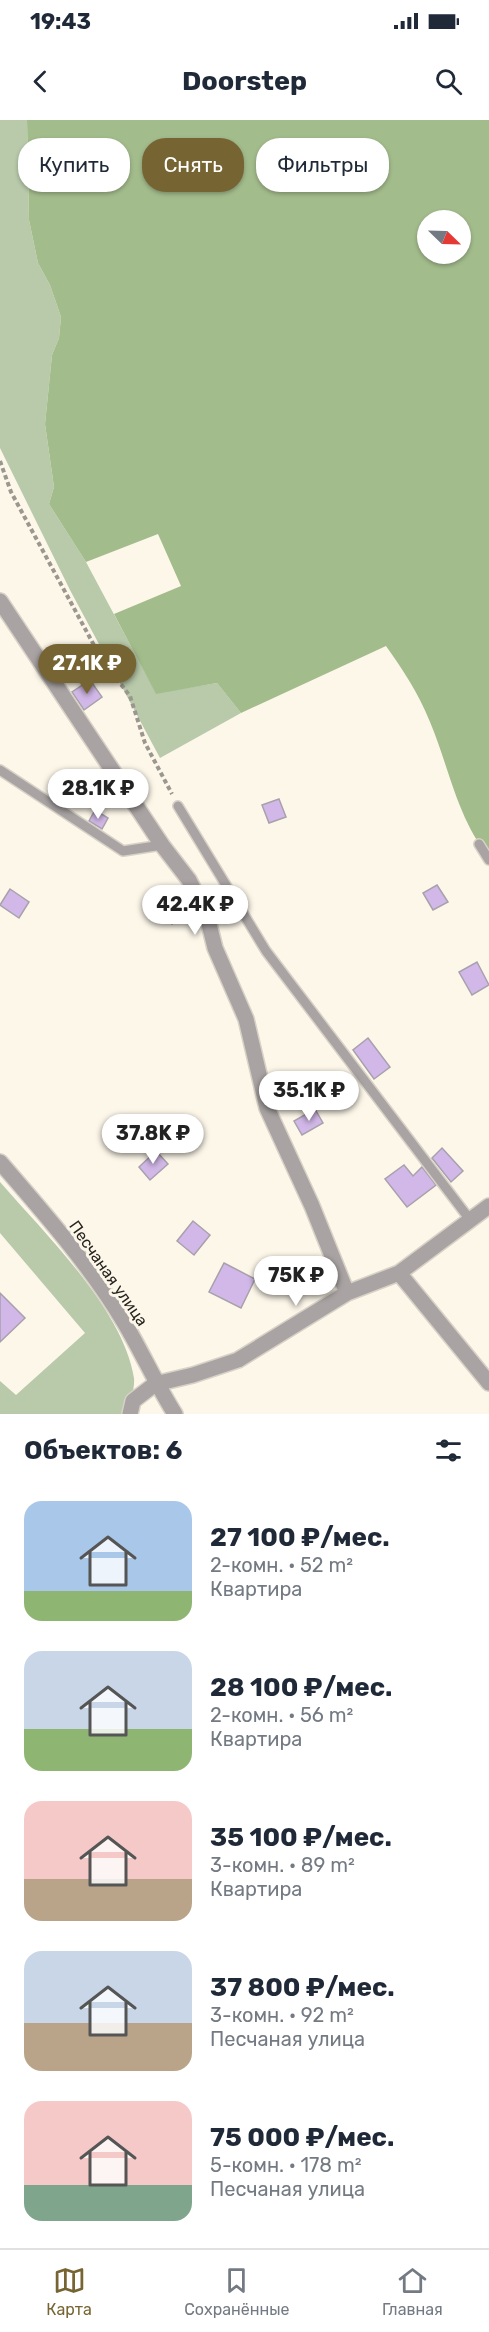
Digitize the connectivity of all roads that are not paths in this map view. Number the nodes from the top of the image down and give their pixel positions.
1 (0, 601) edge
2 (0, 770) edge
3 (178, 807) road end
4 (479, 844) dead end
5 (162, 845) junction
6 (489, 860) edge
7 (0, 1162) edge
8 (489, 1206) edge
9 (471, 1221) junction
10 (399, 1273) junction
11 (347, 1293) junction
12 (489, 1383) edge
13 (155, 1384) junction
14 (130, 1414) edge
15 (175, 1414) edge

1 - 5 street
2 - 5 lane
3 - 9 lane
4 - 6 lane
5 - 11 street
7 - 13 street, Песчаная улица
8 - 9 street
9 - 10 street
10 - 11 street
10 - 12 street
11 - 13 street
13 - 14 street
13 - 15 street, Песчаная улица

